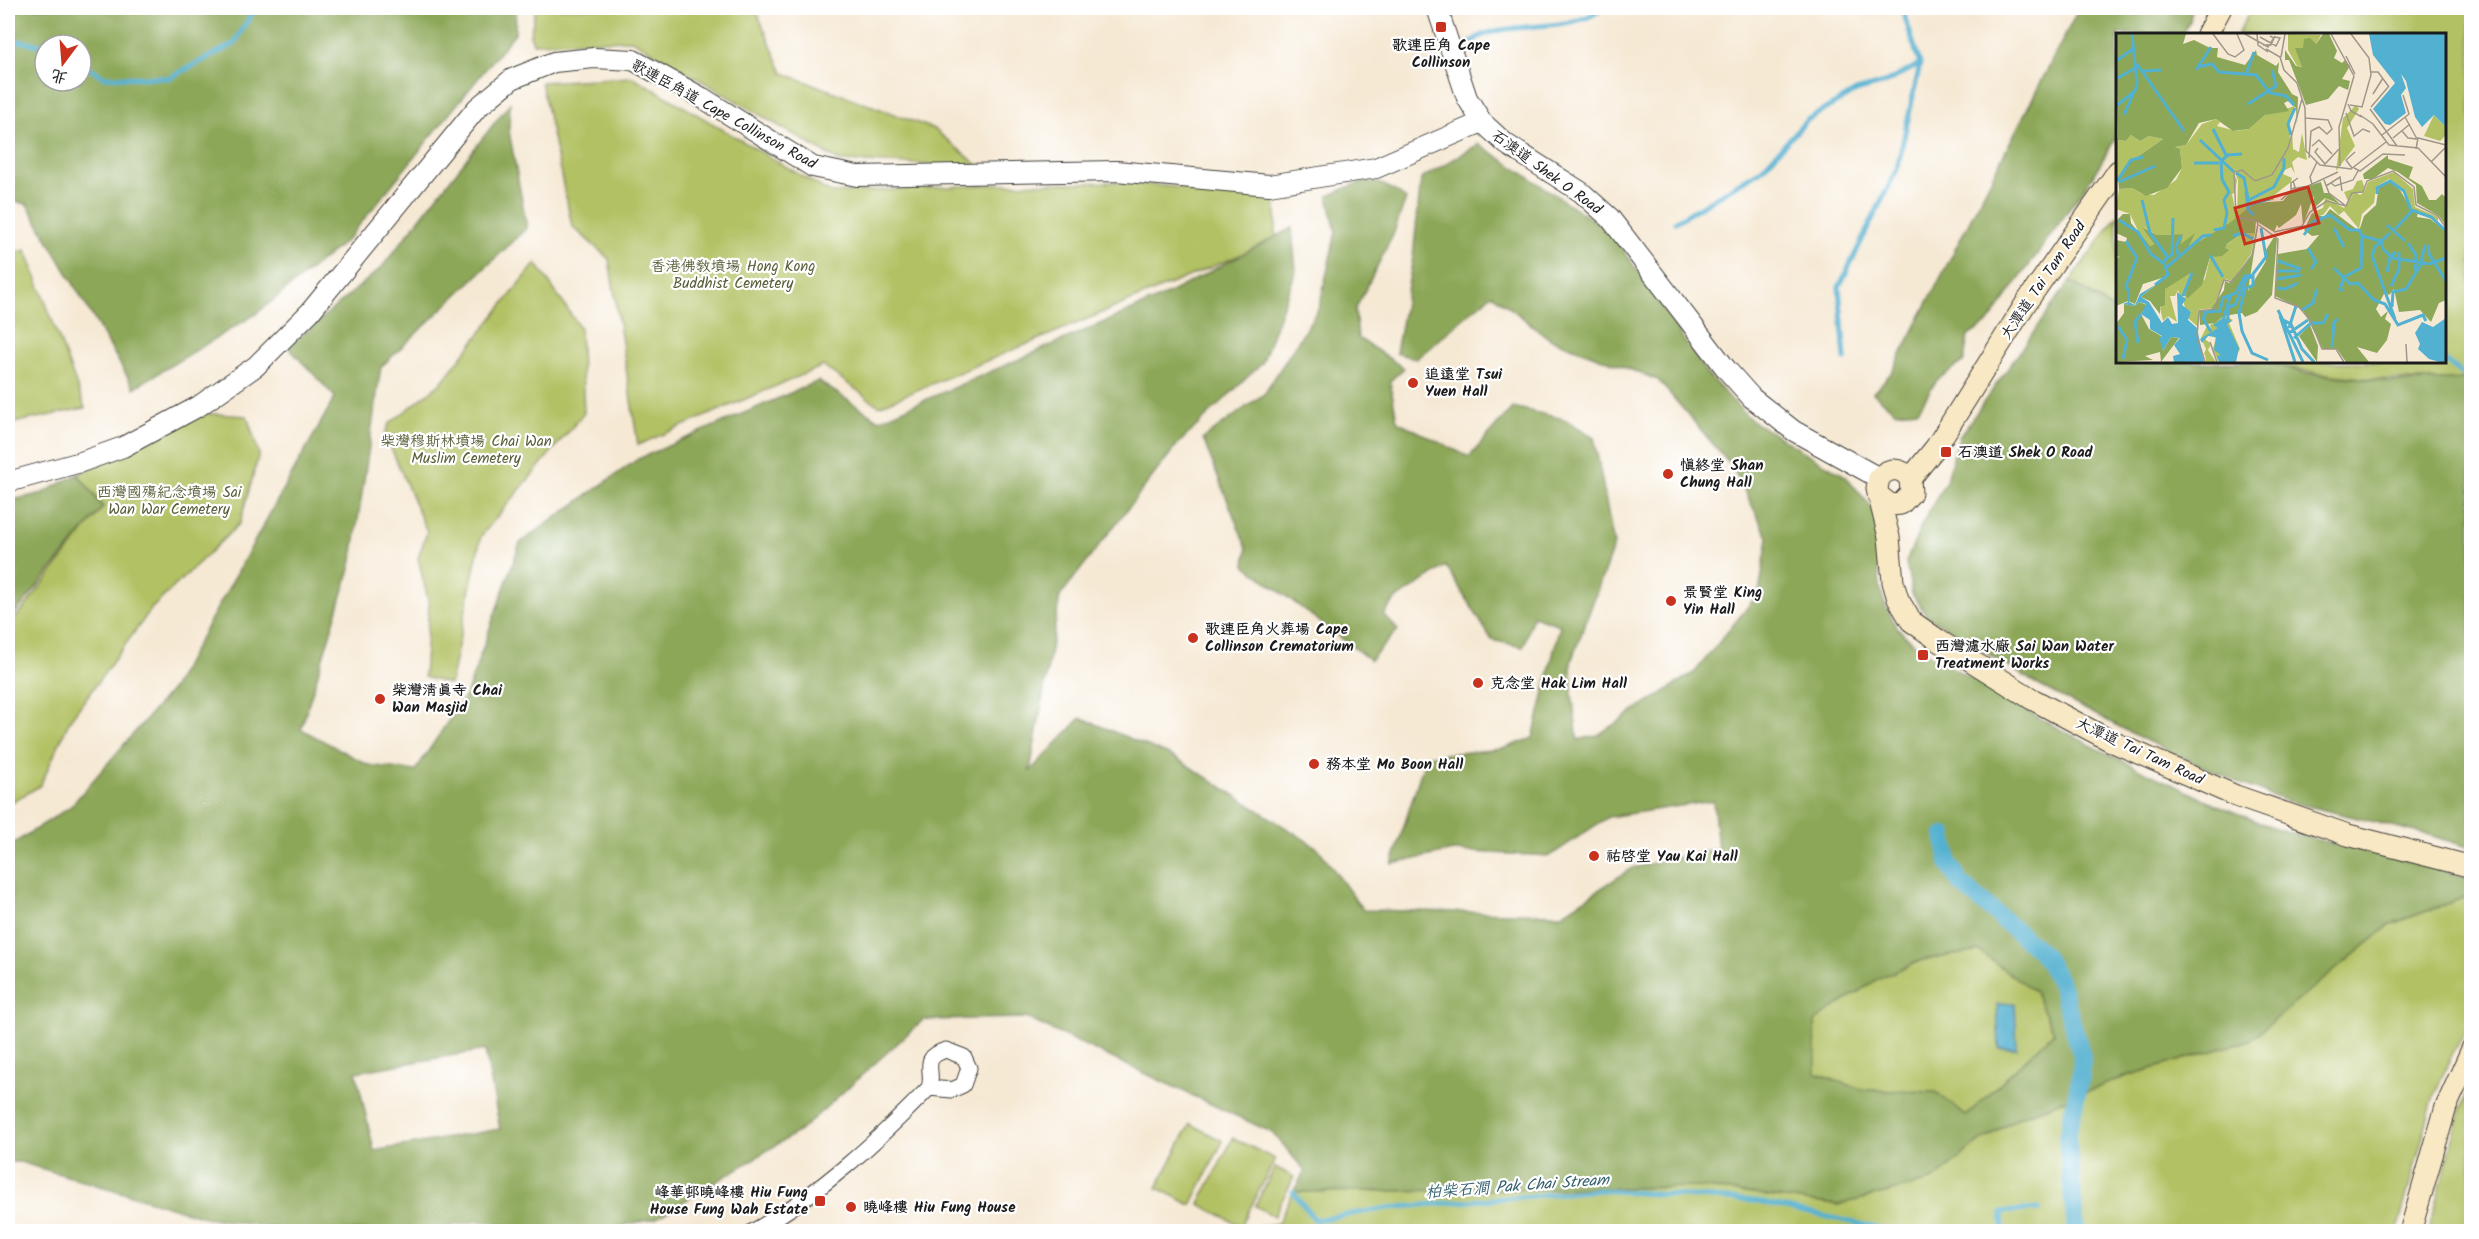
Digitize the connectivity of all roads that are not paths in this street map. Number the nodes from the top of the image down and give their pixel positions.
1 (1437, 8) edge
2 (2221, 8) edge
3 (2208, 33) edge
4 (1482, 122) junction
5 (2116, 174) edge
6 (1910, 479) junction
7 (8, 482) edge
8 (1879, 486) junction
9 (1906, 501) junction
10 (1889, 537) junction
11 (2472, 867) edge
12 (2472, 1049) edge
13 (926, 1091) dead end
14 (752, 1232) edge
15 (2410, 1232) edge

1 - 4 street, 石澳道 Shek O Road
2 - 3 main road
4 - 7 street, 歌連臣角道 Cape Collinson Road
4 - 8 street, 石澳道 Shek O Road
5 - 6 main road, 大潭道 Tai Tam Road
6 - 8 main road
6 - 9 main road
8 - 9 main road
8 - 10 main road, 大潭道 Tai Tam Road
9 - 10 main road
10 - 11 main road, 大潭道 Tai Tam Road
12 - 15 main road
13 - 14 street

